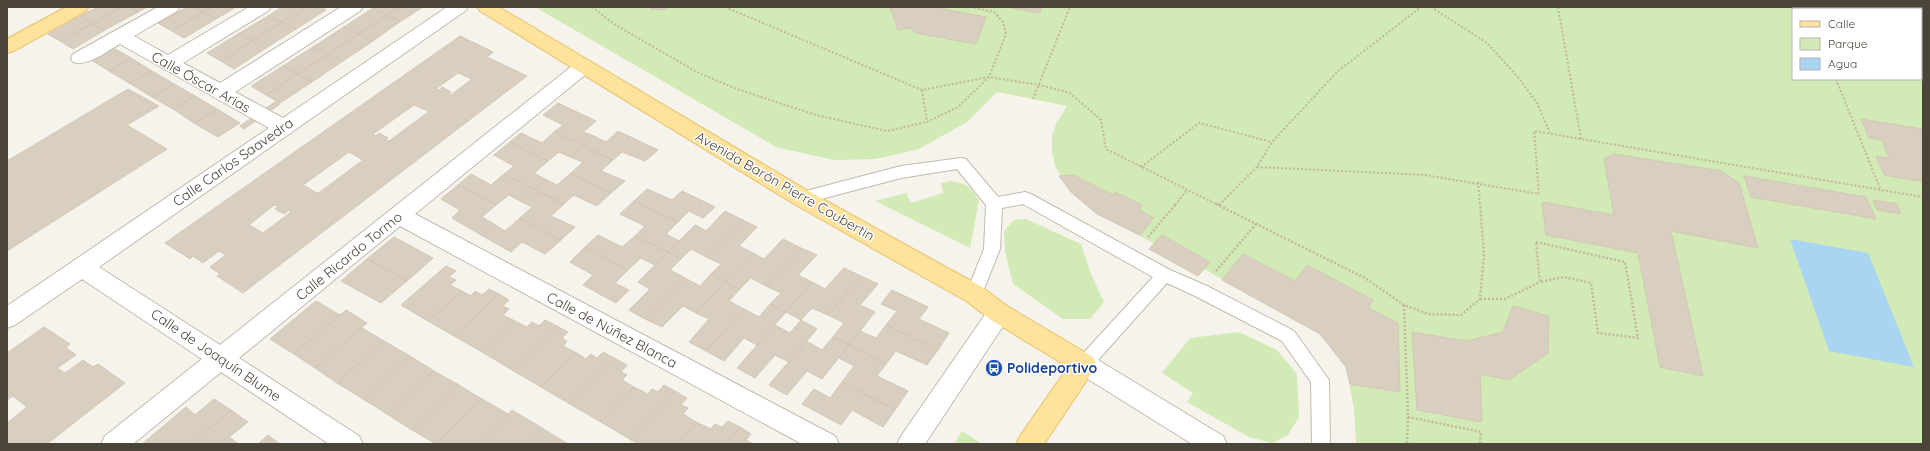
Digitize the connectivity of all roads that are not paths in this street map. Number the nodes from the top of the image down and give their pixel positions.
1 (80, 7) edge
2 (171, 7) edge
3 (262, 7) edge
4 (354, 7) edge
5 (458, 7) edge
6 (486, 7) edge
7 (120, 36) junction
8 (7, 47) edge
9 (80, 58) dead end
10 (168, 63) junction
11 (584, 66) junction
12 (220, 92) junction
13 (283, 127) junction
14 (802, 198) junction
15 (994, 204) junction
16 (399, 216) junction
17 (82, 267) junction
18 (1164, 275) junction
19 (974, 294) junction
20 (999, 313) junction
21 (7, 318) edge
22 (220, 358) junction
23 (1084, 364) junction
24 (114, 444) edge
25 (350, 444) edge
26 (826, 444) edge
27 (910, 444) edge
28 (1029, 444) edge
29 (1214, 444) edge
30 (1321, 444) edge

1 - 8 main road
2 - 7 street
3 - 10 street
4 - 12 street
5 - 13 street, Calle Carlos Saavedra
6 - 11 main road, Avenida Barón Pierre Coubertin
7 - 9 street
7 - 10 street, Calle Óscar Arias
10 - 12 street, Calle Óscar Arias
11 - 14 main road, Avenida Barón Pierre Coubertin
11 - 16 street, Calle Ricardo Tormo
12 - 13 street, Calle Óscar Arias
13 - 17 street, Calle Carlos Saavedra
14 - 15 lane
14 - 19 main road, Avenida Barón Pierre Coubertin
15 - 18 lane
15 - 19 lane
16 - 22 street, Calle Ricardo Tormo
16 - 26 street, Calle de Núñez Blanca
17 - 21 street, Calle Carlos Saavedra
17 - 22 street, Calle de Joaquín Blume
18 - 23 lane
18 - 30 lane
19 - 20 main road, Avenida Barón Pierre Coubertin
20 - 23 main road, Avenida Barón Pierre Coubertin
20 - 27 street
22 - 24 street, Calle Ricardo Tormo
22 - 25 street, Calle de Joaquín Blume
23 - 28 main road
23 - 29 street

